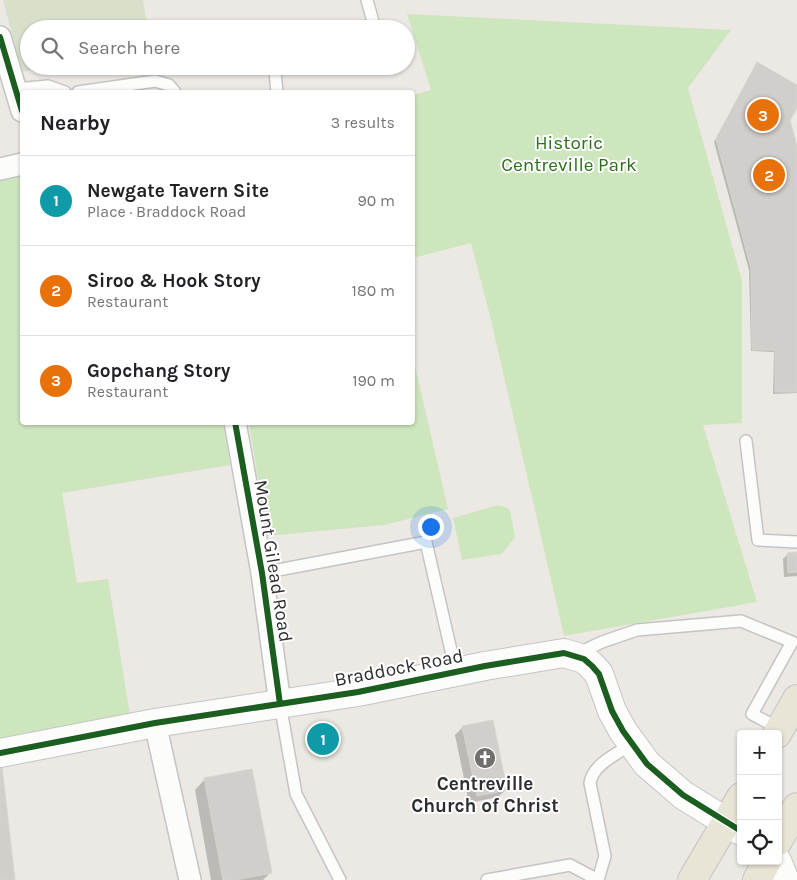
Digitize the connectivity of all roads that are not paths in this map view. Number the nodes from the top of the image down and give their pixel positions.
1 (367, 0) edge
2 (373, 20) edge
3 (0, 37) edge
4 (275, 75) edge
5 (16, 89) junction
6 (59, 90) edge
7 (92, 90) edge
8 (173, 90) edge
9 (277, 90) edge
10 (20, 104) edge
11 (20, 164) edge
12 (0, 169) edge
13 (236, 425) edge
14 (746, 441) dead end
15 (797, 542) edge
16 (262, 573) junction
17 (574, 655) junction
18 (456, 672) junction
19 (797, 699) edge
20 (280, 704) junction
21 (155, 723) junction
22 (776, 730) edge
23 (779, 730) edge
24 (632, 744) junction
25 (0, 753) edge
26 (797, 808) edge
27 (737, 812) edge
28 (733, 827) edge
29 (782, 834) edge
30 (782, 853) edge
31 (797, 856) edge
32 (765, 865) edge
33 (779, 865) edge
34 (190, 880) edge
35 (340, 880) edge
36 (487, 880) edge
37 (598, 880) edge
38 (692, 880) edge
39 (757, 880) edge
40 (785, 880) edge

1 - 2 lane
3 - 5 street
4 - 9 lane
5 - 6 lane
5 - 10 street
7 - 8 lane
11 - 12 street
13 - 16 street, Mount Gilead Road
14 - 15 lane
16 - 18 lane
16 - 20 street, Mount Gilead Road
17 - 18 street, Braddock Road
17 - 22 lane
17 - 24 street
18 - 20 street, Braddock Road
19 - 23 main road
20 - 21 street, Braddock Road
20 - 35 lane
21 - 25 street, Braddock Road
21 - 34 street
24 - 28 street
24 - 37 lane
26 - 29 main road
27 - 28 main road
28 - 38 main road
30 - 31 street
32 - 39 main road
33 - 40 street
36 - 37 lane

